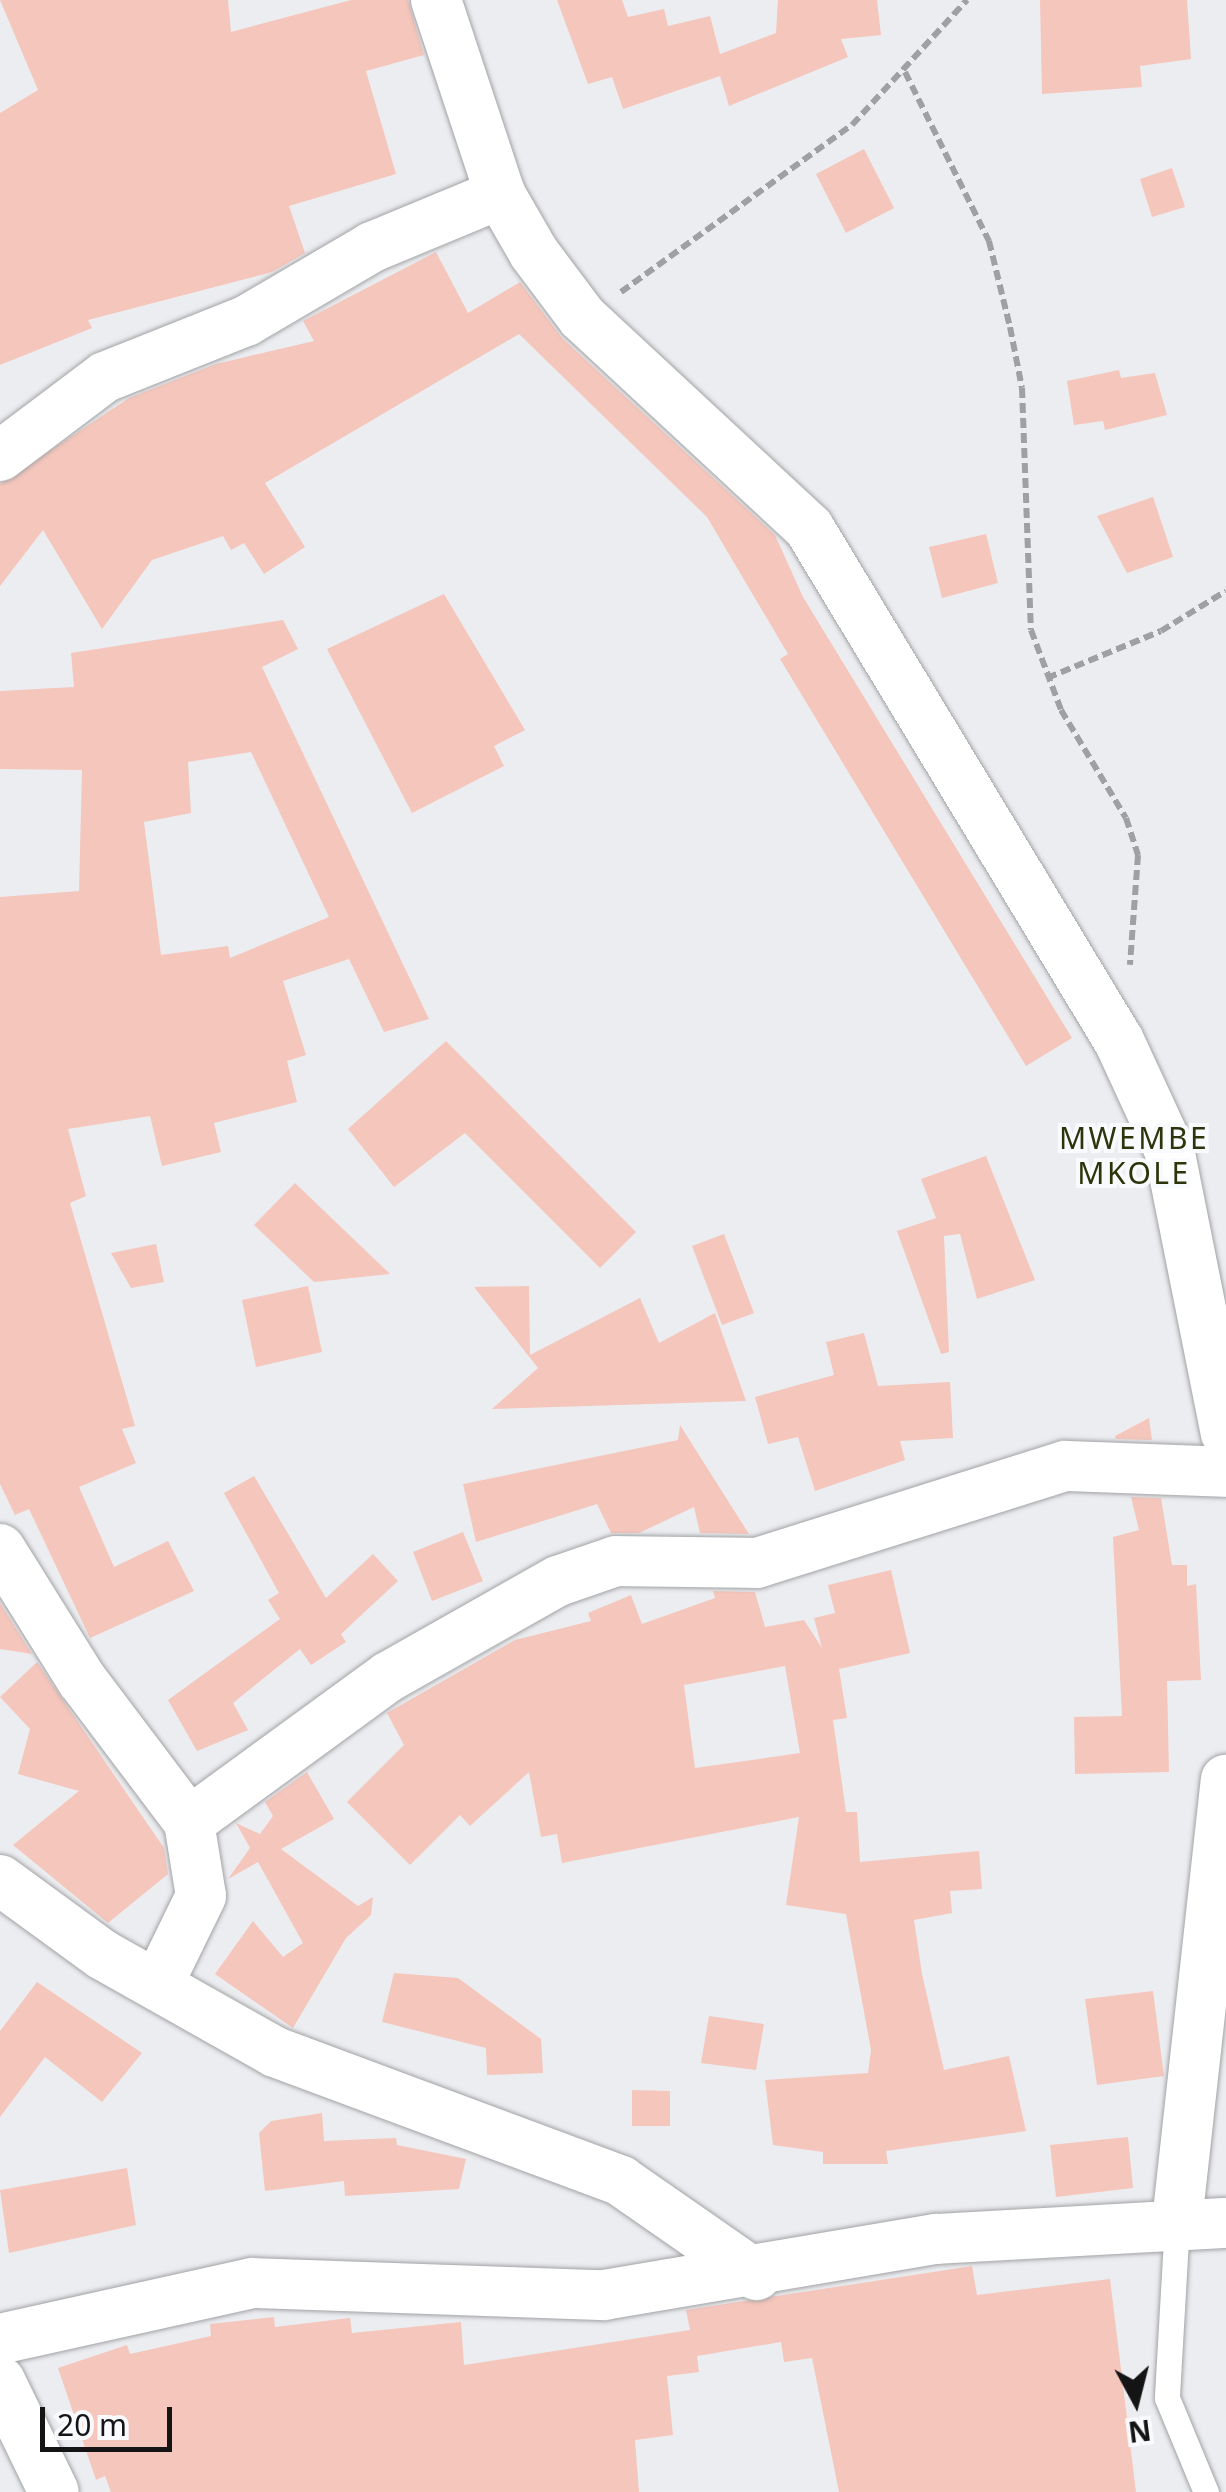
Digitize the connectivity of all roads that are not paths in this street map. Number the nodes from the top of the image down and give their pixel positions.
1 (436, 0) edge
2 (500, 194) junction
3 (0, 456) edge
4 (1226, 1432) edge
5 (1226, 1472) edge
6 (0, 1549) edge
7 (1226, 1780) edge
8 (189, 1822) junction
9 (0, 1880) edge
10 (159, 1982) junction
11 (1177, 2222) junction
12 (1226, 2222) edge
13 (756, 2275) junction
14 (0, 2339) edge
15 (0, 2381) edge
16 (54, 2492) edge
17 (1206, 2492) edge

1 - 2 street
2 - 3 street
2 - 4 street
5 - 8 street
6 - 8 street
7 - 11 street
8 - 10 street
9 - 10 street
10 - 13 street
11 - 12 street
11 - 13 street
11 - 17 lane
13 - 14 street
15 - 16 street

